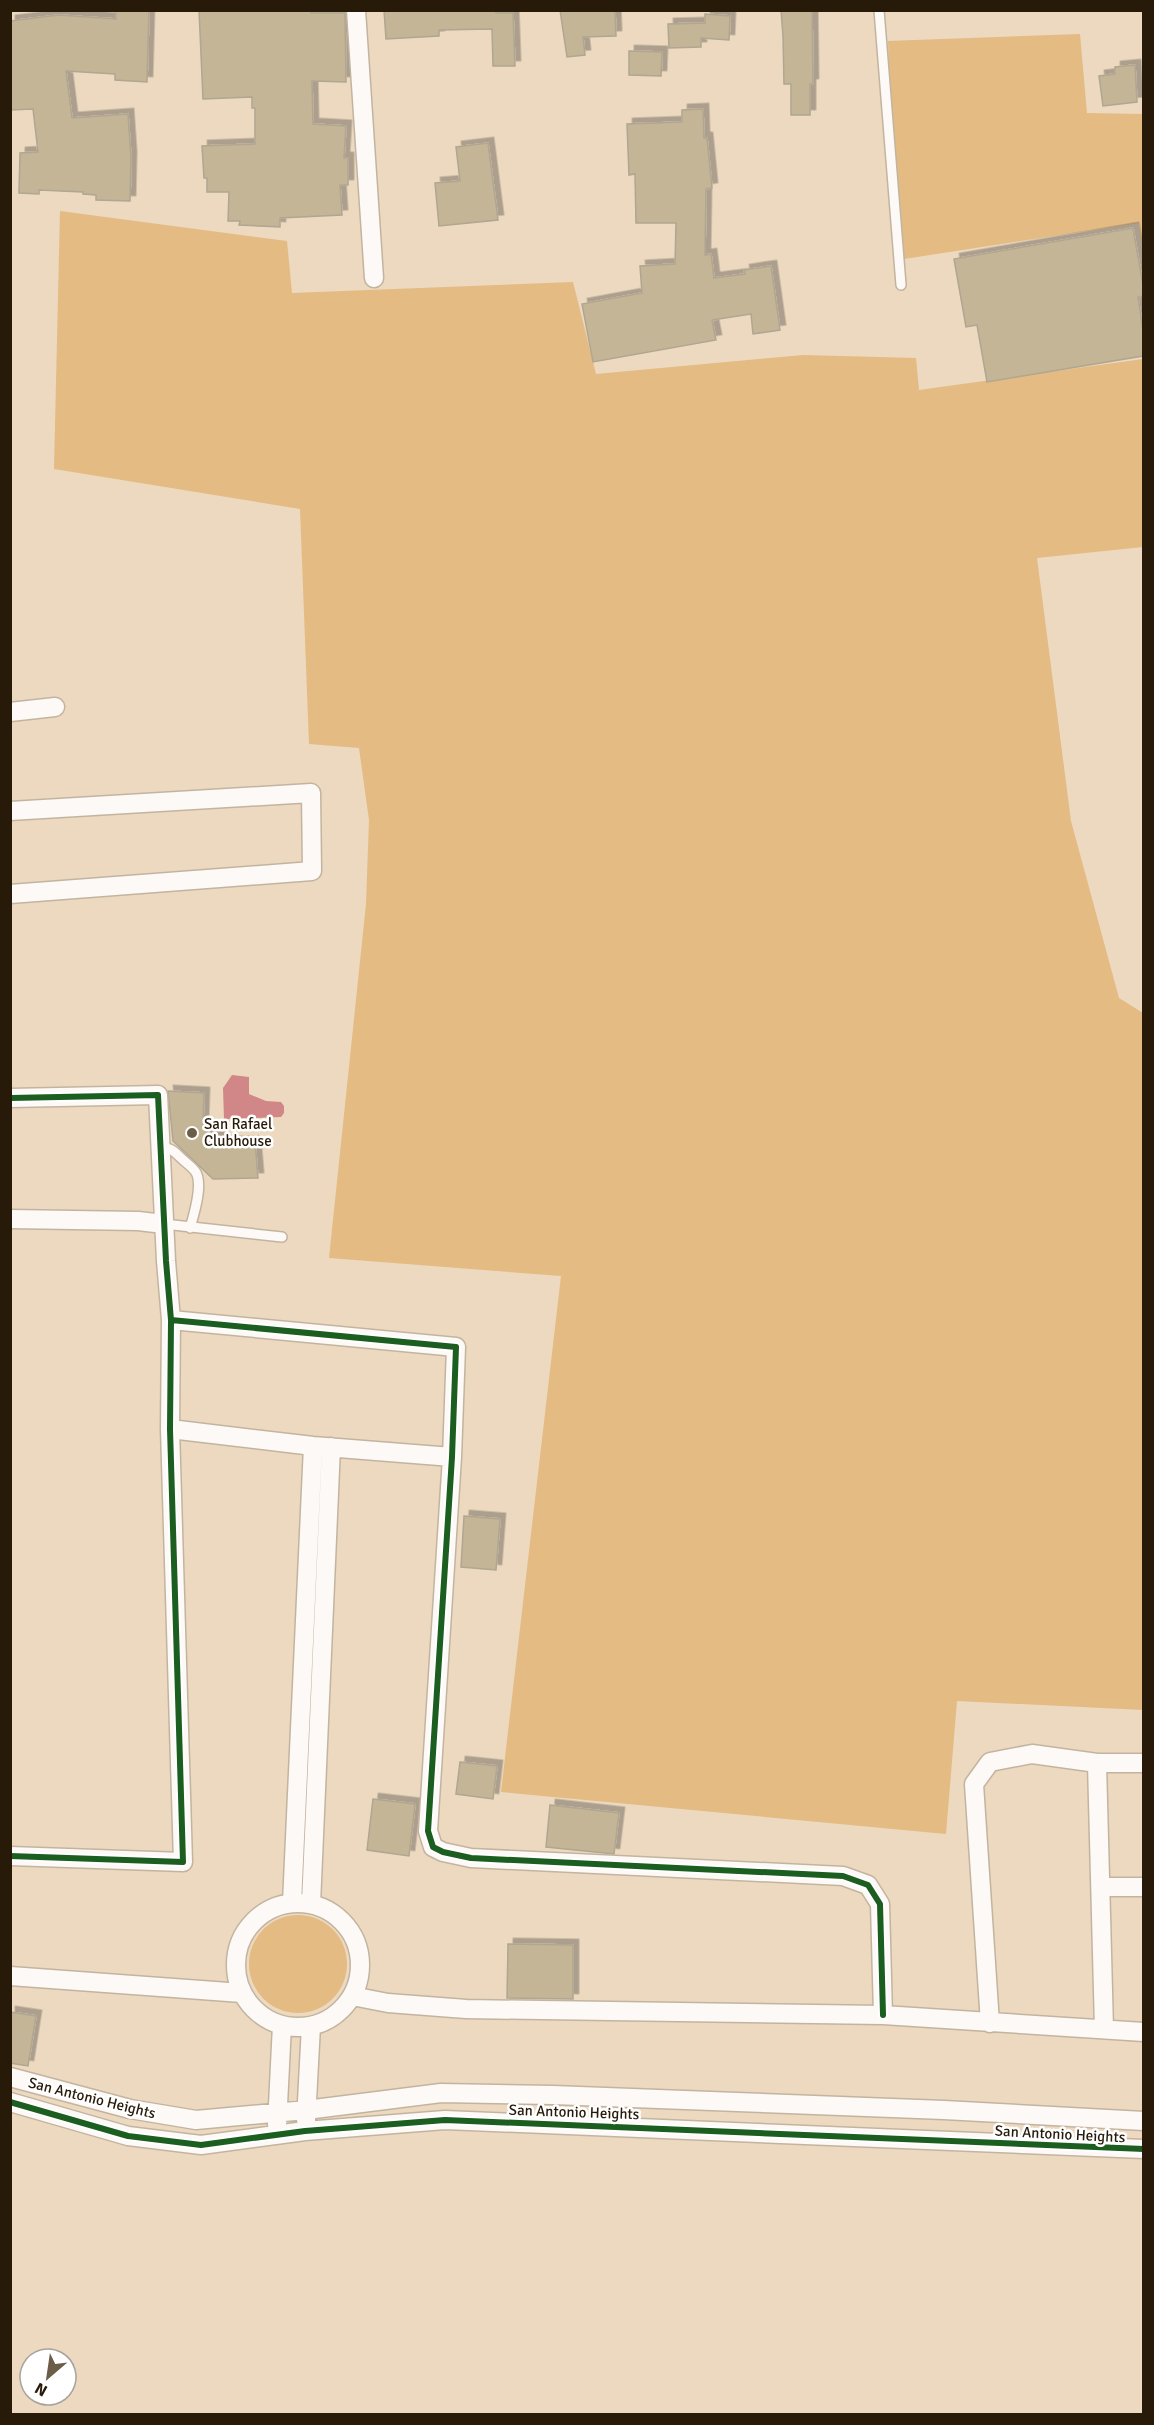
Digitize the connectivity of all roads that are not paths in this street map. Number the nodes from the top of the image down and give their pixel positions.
1 (356, 10) edge
2 (879, 10) edge
3 (374, 278) dead end
4 (901, 285) dead end
5 (55, 707) dead end
6 (10, 712) edge
7 (10, 812) edge
8 (10, 894) edge
9 (10, 1098) edge
10 (159, 1149) junction
11 (10, 1219) edge
12 (164, 1224) junction
13 (190, 1227) junction
14 (282, 1237) dead end
15 (171, 1320) junction
16 (170, 1429) junction
17 (322, 1447) junction
18 (452, 1457) junction
19 (1096, 1763) junction
20 (1143, 1763) edge
21 (10, 1856) edge
22 (1101, 1887) junction
23 (1143, 1887) edge
24 (292, 1903) junction
25 (311, 1904) junction
26 (10, 1976) edge
27 (243, 1993) junction
28 (352, 1996) junction
29 (883, 2015) junction
30 (990, 2023) junction
31 (282, 2025) junction
32 (311, 2026) junction
33 (1104, 2029) junction
34 (1143, 2032) edge
35 (10, 2078) edge
36 (10, 2102) edge
37 (306, 2110) junction
38 (278, 2113) junction
39 (1143, 2121) edge
40 (305, 2131) junction
41 (276, 2137) junction
42 (1143, 2149) edge

1 - 3 street
2 - 4 lane
5 - 6 street
7 - 8 street
9 - 10 street
10 - 12 street
10 - 13 lane
11 - 12 street
12 - 13 lane
12 - 15 street
13 - 14 lane
15 - 16 street
15 - 18 street
16 - 17 street
16 - 21 street
17 - 18 street
17 - 24 street
17 - 25 street
18 - 29 street
19 - 20 street
19 - 22 street
19 - 30 street
22 - 23 street
22 - 33 street
24 - 25 street
24 - 27 street
25 - 28 street
26 - 27 street
27 - 31 street
28 - 29 street
28 - 32 street
29 - 30 street
30 - 33 street
31 - 32 street
31 - 38 street
32 - 37 street
33 - 34 street
35 - 38 street, San Antonio Heights
36 - 41 street, San Antonio Heights
37 - 38 street, San Antonio Heights
37 - 39 street, San Antonio Heights
37 - 40 street
38 - 41 street
40 - 41 street, San Antonio Heights
40 - 42 street, San Antonio Heights

